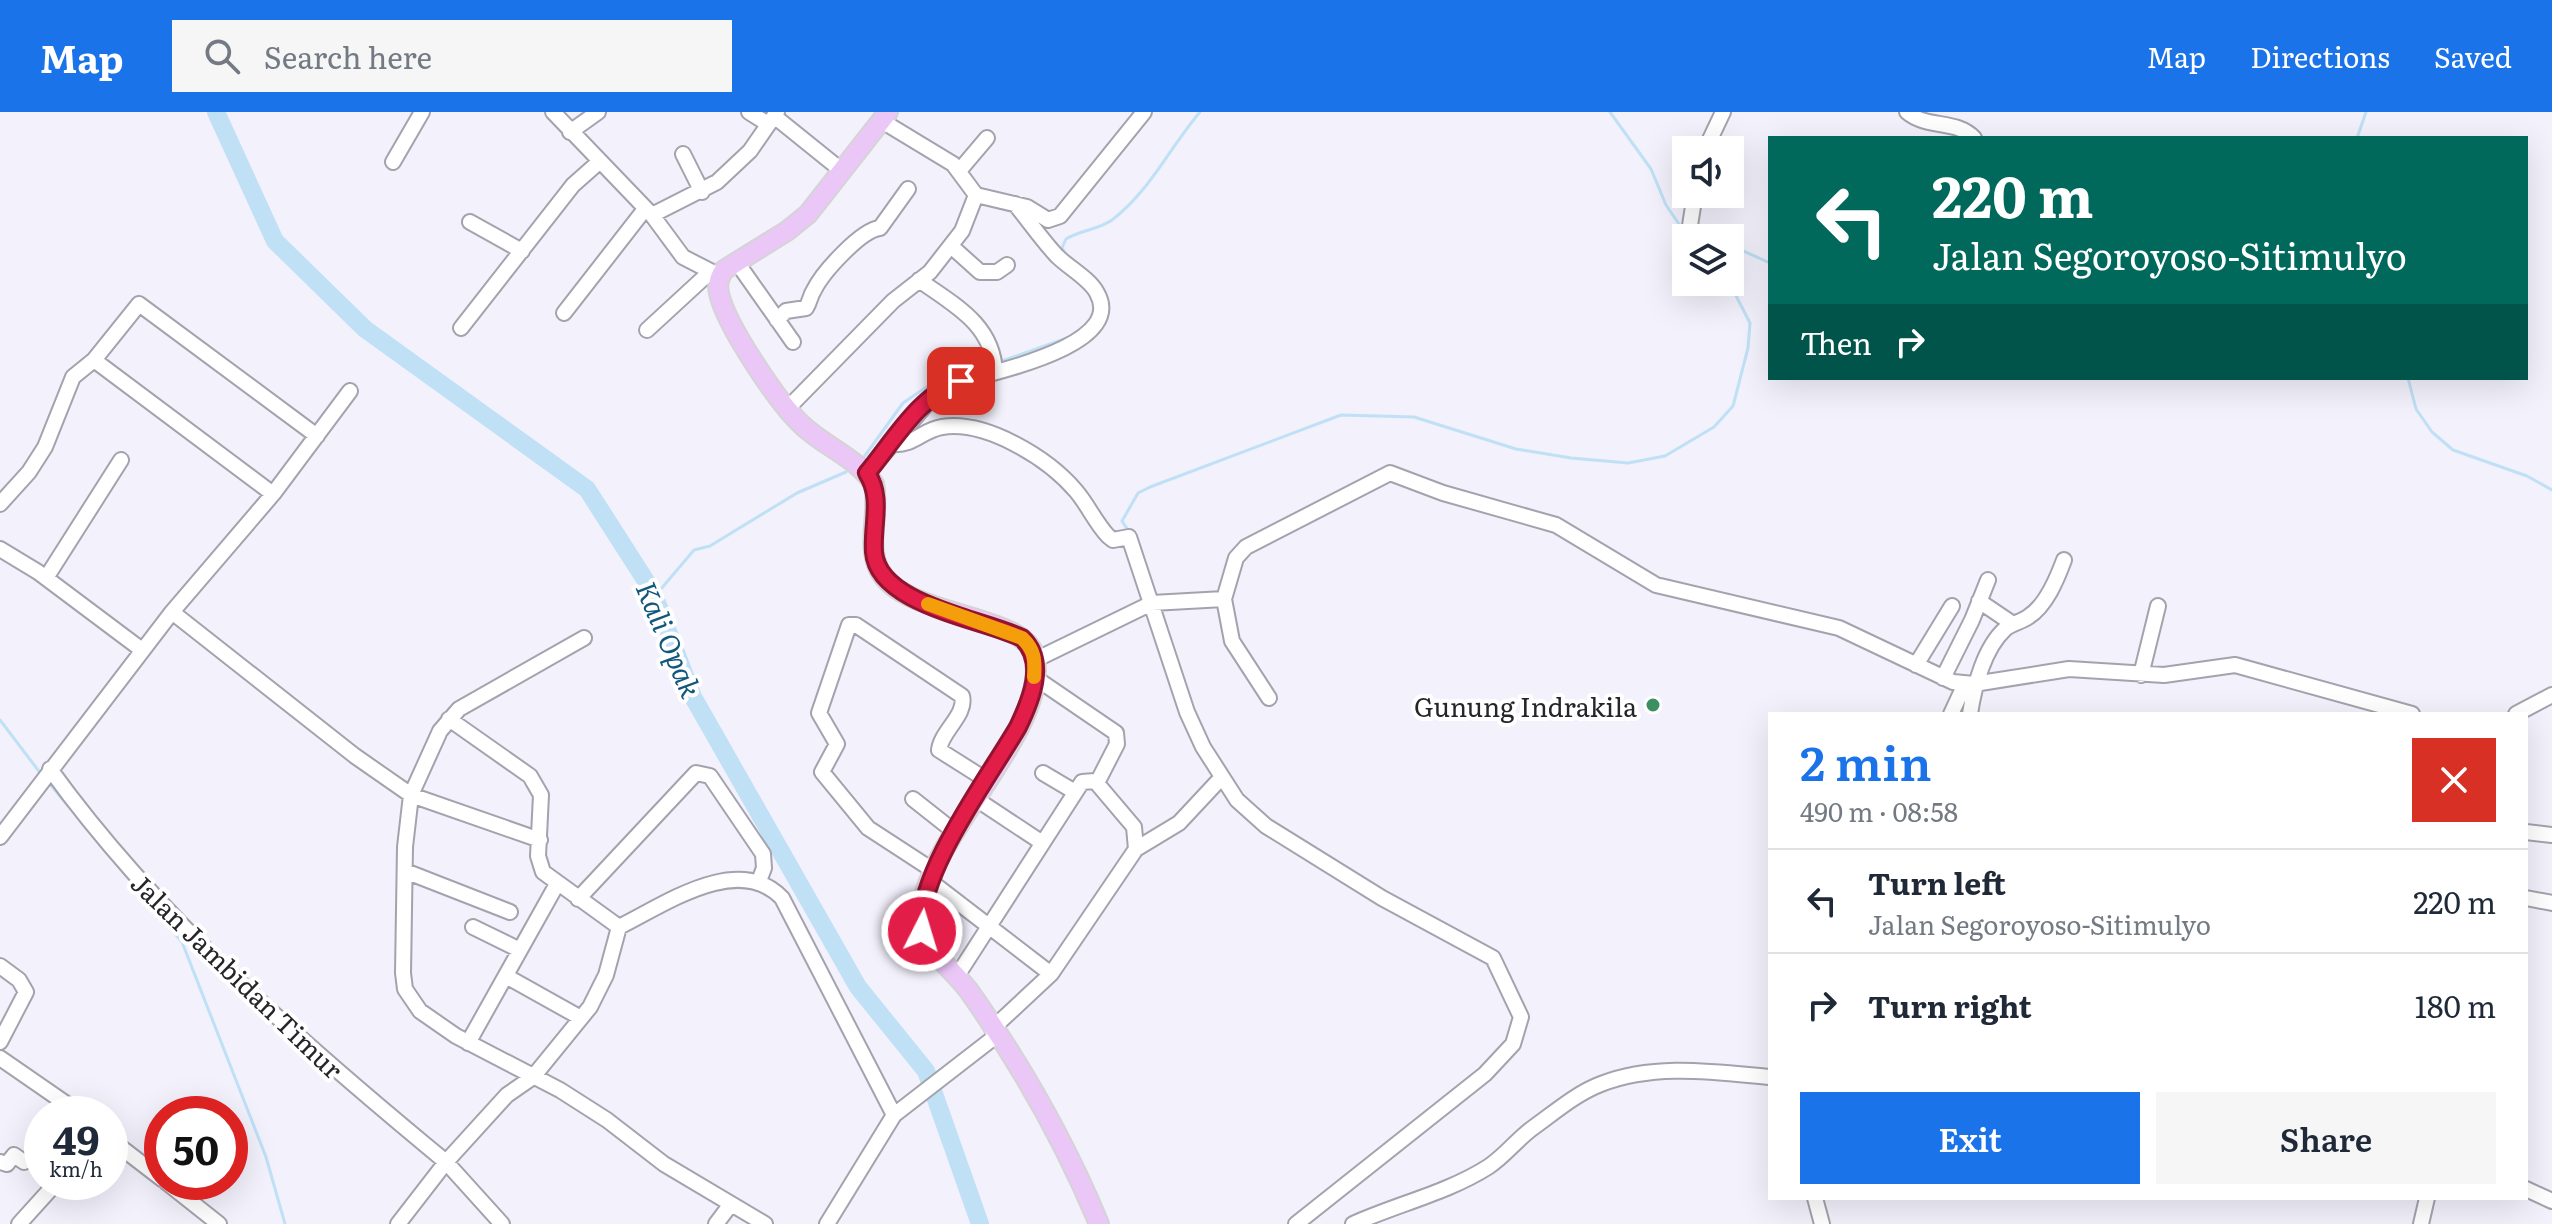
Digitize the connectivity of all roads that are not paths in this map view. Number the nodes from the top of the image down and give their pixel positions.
1 (422, 112) edge
2 (553, 112) edge
3 (598, 112) edge
4 (749, 112) edge
5 (1144, 112) edge
6 (1723, 112) edge
7 (1907, 112) edge
8 (885, 116) edge
9 (773, 118) edge
10 (570, 132) junction
11 (1712, 136) edge
12 (1971, 136) edge
13 (987, 138) dead end
14 (683, 154) dead end
15 (393, 162) dead end
16 (599, 162) junction
17 (841, 170) junction
18 (959, 171) junction
19 (908, 189) dead end
20 (702, 192) junction
21 (976, 195) junction
22 (1015, 204) junction
23 (648, 212) junction
24 (470, 222) dead end
25 (951, 246) junction
26 (522, 251) junction
27 (736, 261) junction
28 (1007, 265) dead end
29 (715, 274) junction
30 (919, 280) junction
31 (564, 313) dead end
32 (777, 320) junction
33 (461, 328) dead end
34 (647, 330) dead end
35 (793, 342) dead end
36 (94, 360) junction
37 (994, 365) junction
38 (350, 391) dead end
39 (787, 409) junction
40 (317, 436) junction
41 (892, 444) junction
42 (121, 460) dead end
43 (867, 473) junction
44 (273, 494) junction
45 (0, 504) edge
46 (0, 549) edge
47 (2064, 560) dead end
48 (46, 578) junction
49 (1988, 580) dead end
50 (1224, 599) junction
51 (1979, 601) junction
52 (1152, 603) junction
53 (1952, 606) dead end
54 (2158, 606) dead end
55 (172, 612) junction
56 (2013, 624) junction
57 (584, 638) dead end
58 (142, 650) junction
59 (1916, 665) junction
60 (1035, 668) junction
61 (2141, 675) junction
62 (1943, 678) junction
63 (1970, 684) junction
64 (2552, 695) edge
65 (1269, 698) dead end
66 (1952, 712) edge
67 (1970, 712) edge
68 (2405, 712) edge
69 (2520, 712) edge
70 (449, 719) junction
71 (1043, 773) dead end
72 (45, 775) junction
73 (1222, 777) junction
74 (988, 781) junction
75 (1097, 783) junction
76 (1075, 792) junction
77 (411, 795) junction
78 (913, 799) dead end
79 (976, 799) junction
80 (2528, 832) edge
81 (956, 833) junction
82 (2552, 835) edge
83 (0, 837) edge
84 (540, 840) junction
85 (1041, 842) junction
86 (1136, 849) junction
87 (405, 871) junction
88 (932, 876) junction
89 (759, 881) junction
90 (557, 884) junction
91 (2528, 898) edge
92 (578, 899) junction
93 (2552, 903) edge
94 (510, 912) dead end
95 (473, 927) dead end
96 (619, 927) junction
97 (987, 929) junction
98 (520, 950) junction
99 (0, 966) edge
100 (1051, 974) junction
101 (506, 976) junction
102 (957, 976) junction
103 (581, 1018) junction
104 (994, 1032) junction
105 (0, 1042) edge
106 (468, 1043) junction
107 (0, 1058) edge
108 (533, 1077) junction
109 (1768, 1077) edge
110 (55, 1096) edge
111 (900, 1110) junction
112 (128, 1153) edge
113 (0, 1162) edge
114 (24, 1162) dead end
115 (446, 1162) junction
116 (144, 1165) edge
117 (2528, 1190) edge
118 (41, 1200) edge
119 (189, 1200) edge
120 (1816, 1200) edge
121 (2427, 1200) edge
122 (2552, 1201) edge
123 (731, 1204) junction
124 (19, 1224) edge
125 (219, 1224) edge
126 (398, 1224) edge
127 (502, 1224) edge
128 (716, 1224) edge
129 (765, 1224) edge
130 (827, 1224) edge
131 (1099, 1224) edge
132 (1296, 1224) edge
133 (1353, 1224) edge
134 (1822, 1224) edge
135 (2421, 1224) edge

1 - 15 street
2 - 10 street
3 - 10 street
4 - 9 street
5 - 22 street
6 - 11 street
7 - 12 street
8 - 17 main road
8 - 18 street
9 - 17 street
9 - 20 street
10 - 16 street
13 - 18 street
14 - 20 street
16 - 23 street
16 - 26 street
17 - 27 main road
18 - 21 street
19 - 32 street
20 - 23 street
21 - 22 street
21 - 25 street
22 - 37 street
23 - 29 street
23 - 31 street
24 - 26 street
25 - 28 street
25 - 30 street
26 - 33 street
27 - 29 main road
27 - 32 street
29 - 34 street
29 - 39 main road
30 - 37 street
30 - 39 street
32 - 35 street
36 - 40 street
36 - 44 street
36 - 45 street
37 - 41 street
38 - 40 street
39 - 43 main road
40 - 44 street
41 - 43 street
41 - 52 street
42 - 48 street
43 - 60 main road
44 - 55 street
46 - 48 street
47 - 56 street
48 - 58 street
49 - 51 street
50 - 52 street
50 - 59 street
50 - 65 street
51 - 56 street
51 - 62 street
52 - 60 street
52 - 73 street
53 - 59 street
54 - 61 street
55 - 58 street
55 - 77 street
56 - 63 street
57 - 70 street
58 - 72 street
59 - 62 street
60 - 74 main road
60 - 75 street
61 - 63 street
61 - 68 street
62 - 63 street
63 - 66 street
63 - 67 street
64 - 69 street
70 - 77 street
70 - 84 street
71 - 76 street
72 - 83 street
72 - 115 street, Jalan Jambidan Timur
73 - 86 street
73 - 132 street
74 - 79 main road
74 - 88 street
75 - 76 street
75 - 86 street
76 - 85 street
77 - 84 street
77 - 87 street
78 - 81 street
79 - 81 main road
79 - 85 street
80 - 82 street
81 - 88 main road
84 - 90 street
85 - 97 street
86 - 100 street
87 - 94 street
87 - 106 street
88 - 97 street
88 - 102 main road
89 - 92 street
89 - 96 street
89 - 111 street
90 - 92 street
90 - 98 street
91 - 93 street
92 - 96 street
95 - 98 street
96 - 103 street
97 - 100 street
97 - 102 street
98 - 101 street
99 - 105 street
100 - 104 street
101 - 103 street
101 - 106 street
102 - 104 main road
103 - 108 street
104 - 111 street
104 - 131 main road
106 - 108 street
107 - 110 street
108 - 115 street
108 - 123 street
109 - 133 street
111 - 130 street
112 - 116 street
113 - 114 street
115 - 126 street
115 - 127 street, Jalan Jambidan Timur
117 - 122 street
118 - 124 street
119 - 125 street
120 - 134 street
121 - 135 street
123 - 128 street
123 - 129 street

